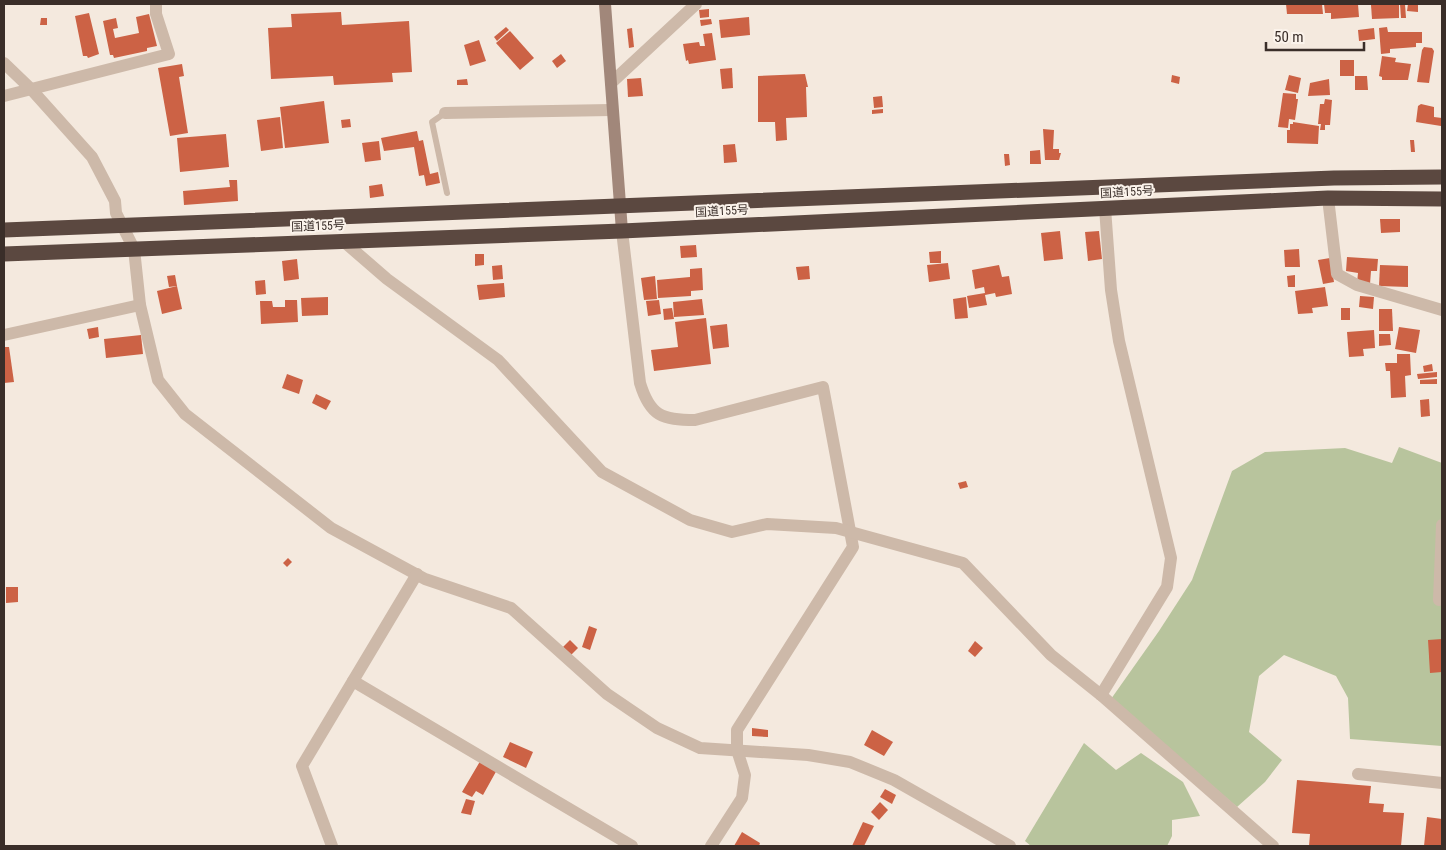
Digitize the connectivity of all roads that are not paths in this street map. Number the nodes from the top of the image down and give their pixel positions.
1 (156, 4) edge
2 (605, 4) edge
3 (696, 4) edge
4 (4, 63) edge
5 (611, 83) junction
6 (31, 89) junction
7 (4, 96) edge
8 (611, 110) junction
9 (444, 113) joint
10 (1442, 176) edge
11 (447, 193) dead end
12 (1328, 198) junction
13 (1442, 199) edge
14 (620, 206) junction
15 (1105, 208) junction
16 (124, 225) junction
17 (4, 230) edge
18 (622, 231) junction
19 (342, 240) junction
20 (134, 249) junction
21 (4, 254) edge
22 (140, 305) junction
23 (1442, 310) edge
24 (4, 335) edge
25 (1442, 525) edge
26 (850, 532) junction
27 (417, 574) junction
28 (1439, 600) dead end
29 (353, 681) junction
30 (1101, 695) junction
31 (737, 750) junction
32 (1358, 774) dead end
33 (1442, 783) edge
34 (332, 846) edge
35 (632, 846) edge
36 (711, 846) edge
37 (1010, 846) edge
38 (1273, 846) edge

1 - 6 street
2 - 5 street
3 - 5 street
4 - 6 street
5 - 8 street
6 - 7 street
6 - 16 street
8 - 9 street
8 - 14 street
9 - 11 lane
10 - 14 highway, 国道155号
12 - 13 highway, 国道155号
12 - 15 highway, 国道155号
12 - 23 street
14 - 16 highway, 国道155号
14 - 18 street
15 - 18 highway, 国道155号
15 - 30 street
16 - 17 highway, 国道155号
16 - 20 street
18 - 19 highway, 国道155号
18 - 26 street
19 - 20 highway, 国道155号
19 - 26 street
20 - 21 highway, 国道155号
20 - 22 street
22 - 24 street
22 - 27 street
25 - 28 street
26 - 30 street
26 - 31 street
27 - 29 street
27 - 31 street
29 - 34 street
29 - 35 street
30 - 38 street
31 - 36 street
31 - 37 street
32 - 33 street

